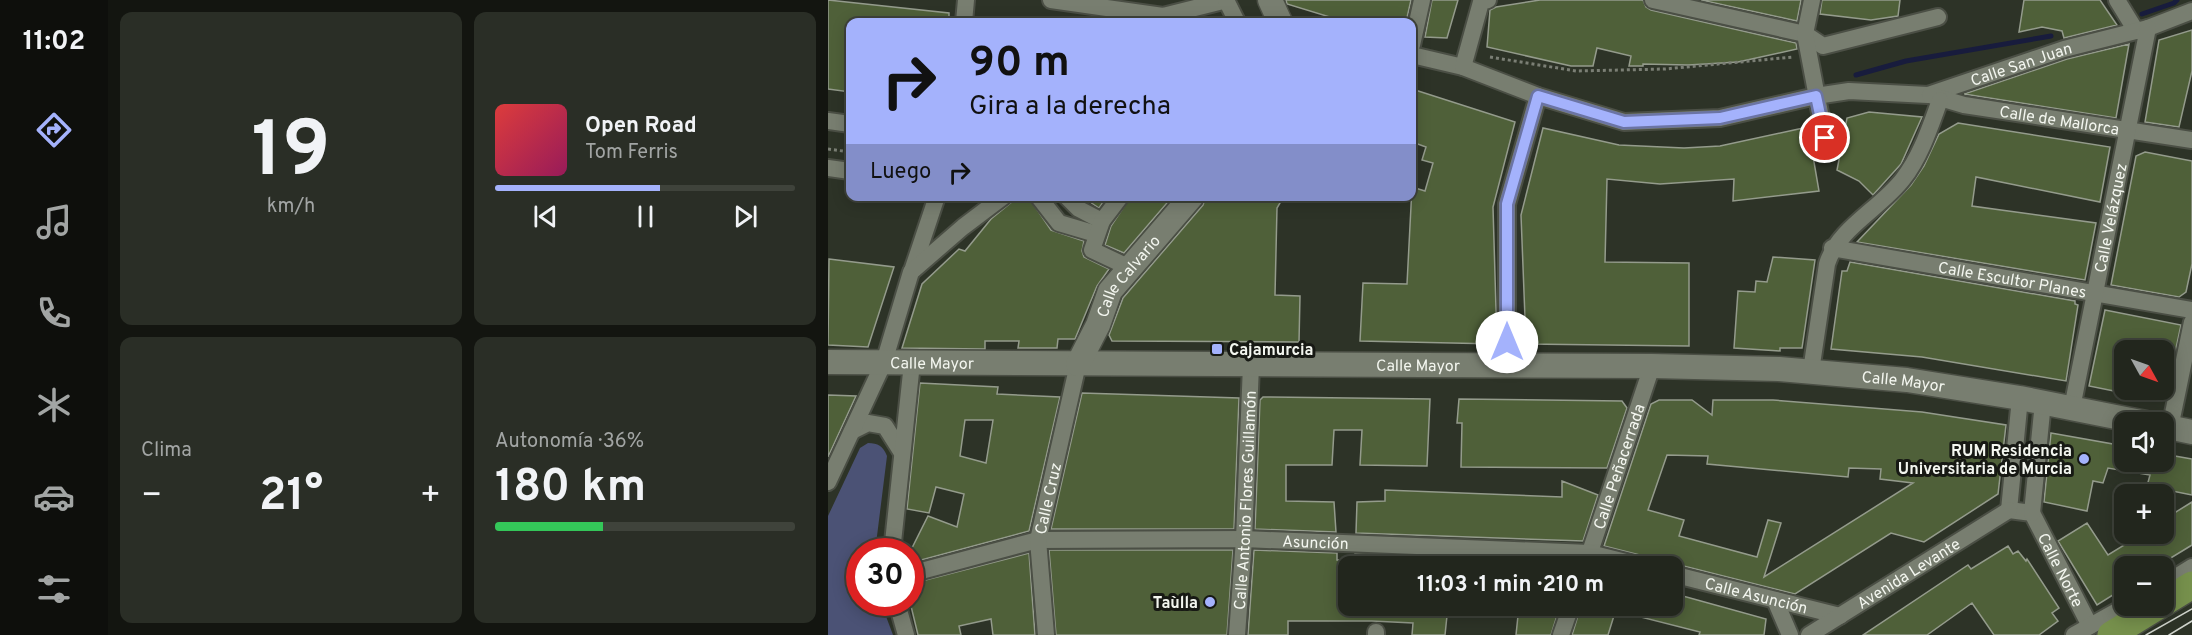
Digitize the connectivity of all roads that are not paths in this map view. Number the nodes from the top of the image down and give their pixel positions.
1 (966, 0) edge
2 (1051, 0) edge
3 (1226, 0) edge
4 (1270, 0) edge
5 (1422, 0) edge
6 (1488, 0) edge
7 (1653, 0) edge
8 (1812, 0) edge
9 (2116, 0) edge
10 (2192, 11) edge
11 (1938, 17) dead end
12 (964, 18) edge
13 (1235, 18) edge
14 (1278, 18) edge
15 (1416, 27) edge
16 (2142, 29) junction
17 (1805, 34) junction
18 (1416, 55) edge
19 (1465, 59) junction
20 (1538, 96) junction
21 (1816, 96) junction
22 (1934, 97) junction
23 (828, 121) edge
24 (846, 123) edge
25 (2128, 132) junction
26 (1825, 138) dead end
27 (2192, 140) edge
28 (828, 168) edge
29 (846, 170) edge
30 (935, 201) edge
31 (997, 201) edge
32 (1042, 201) edge
33 (1070, 201) edge
34 (1118, 201) edge
35 (1187, 201) edge
36 (1099, 228) junction
37 (1832, 248) junction
38 (1128, 267) junction
39 (911, 272) junction
40 (2096, 293) junction
41 (2192, 310) edge
42 (2192, 322) edge
43 (828, 362) edge
44 (884, 362) junction
45 (912, 363) junction
46 (1078, 364) junction
47 (1251, 365) junction
48 (1507, 365) junction
49 (1652, 366) junction
50 (1811, 371) junction
51 (2032, 400) junction
52 (2072, 408) junction
53 (2114, 417) edge
54 (2175, 429) edge
55 (852, 431) junction
56 (902, 453) junction
57 (828, 482) edge
58 (2009, 510) junction
59 (2032, 513) junction
60 (893, 538) edge
61 (1244, 539) junction
62 (1038, 540) junction
63 (1522, 556) edge
64 (1589, 556) edge
65 (2192, 567) edge
66 (924, 570) edge
67 (1683, 577) edge
68 (2174, 579) edge
69 (2192, 583) edge
70 (2174, 585) edge
71 (2174, 595) edge
72 (1776, 600) junction
73 (901, 616) edge
74 (1568, 616) edge
75 (1840, 616) junction
76 (2115, 616) edge
77 (2134, 616) edge
78 (2100, 630) edge
79 (906, 635) edge
80 (1046, 635) edge
81 (1237, 635) edge
82 (1561, 635) edge
83 (1791, 635) edge
84 (1809, 635) edge
85 (2074, 635) edge

1 - 12 street
2 - 3 street
3 - 13 street
4 - 14 main road
5 - 15 street
6 - 19 street
7 - 17 street
8 - 17 street
9 - 16 street
10 - 16 street, Calle San Juan
11 - 17 street
16 - 22 street, Calle San Juan
16 - 25 street, Calle Velázquez
17 - 21 street
18 - 19 street, Calle San Juan
19 - 20 street, Calle San Juan
20 - 21 street, Calle San Juan
20 - 48 street
21 - 22 street, Calle San Juan
21 - 26 street
22 - 25 street, Calle de Mallorca
22 - 37 street
23 - 24 street
25 - 27 street, Calle de Mallorca
25 - 40 street, Calle Velázquez
28 - 29 street
30 - 39 street
31 - 39 street
32 - 36 street
33 - 36 street
34 - 36 street
35 - 38 main road, Calle Calvario
36 - 38 street
37 - 40 street, Calle Escultor Planes
37 - 50 street
38 - 46 main road, Calle Calvario
39 - 44 street
40 - 41 street, Calle Escultor Planes
40 - 52 street, Calle Velázquez
42 - 54 street
43 - 44 main road, Calle Mayor
44 - 45 main road, Calle Mayor
44 - 55 street
45 - 46 main road, Calle Mayor
45 - 56 street
46 - 47 main road, Calle Mayor
46 - 62 street, Calle Cruz
47 - 48 main road, Calle Mayor
47 - 61 street, Calle Antonio Flores Guillamón
48 - 49 main road, Calle Mayor
49 - 50 main road, Calle Mayor
49 - 64 street, Calle Peñacerrada
50 - 51 main road, Calle Mayor
51 - 52 main road, Calle Mayor
51 - 58 street
51 - 59 street, Calle Norte
52 - 53 main road, Calle Mayor
55 - 56 street
55 - 57 street
56 - 60 street
58 - 59 street, Calle Norte
58 - 75 street, Avenida Levante
59 - 78 street, Calle Norte
61 - 62 street, Asunción
61 - 63 street, Asunción
61 - 81 street, Calle Antonio Flores Guillamón
62 - 66 street, Asunción
62 - 80 street, Calle Cruz
65 - 68 street
67 - 72 street, Calle Asunción
69 - 70 street
69 - 71 main road
72 - 75 street, Calle Asunción
72 - 83 street
73 - 79 street
74 - 82 street
75 - 84 street, Avenida Levante
76 - 78 street
77 - 78 main road
78 - 85 street

